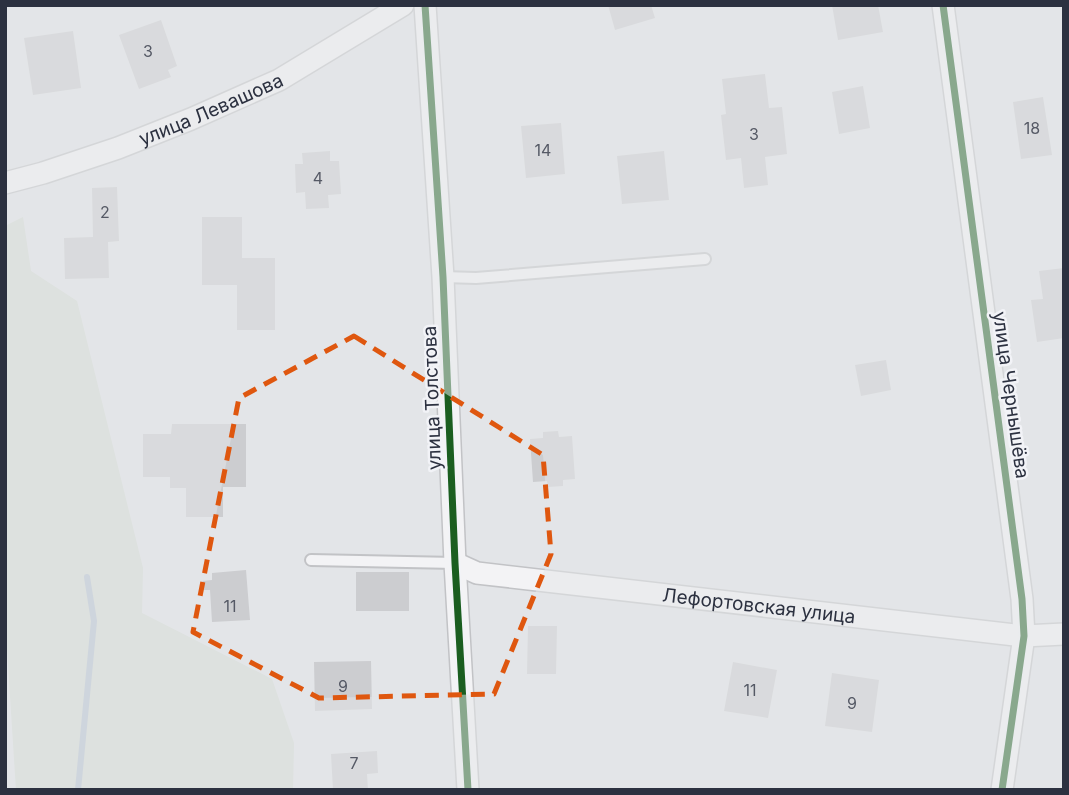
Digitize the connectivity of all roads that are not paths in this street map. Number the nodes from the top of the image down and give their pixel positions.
1 (403, 5) edge
2 (425, 5) edge
3 (943, 5) edge
4 (5, 183) edge
5 (705, 258) dead end
6 (443, 277) junction
7 (311, 560) dead end
8 (455, 564) junction
9 (1064, 634) edge
10 (1024, 636) junction
11 (468, 790) edge
12 (1002, 790) edge

1 - 4 street, улица Левашова
2 - 6 street, улица Толстова
3 - 10 street, улица Чернышёва
5 - 6 lane
6 - 8 street, улица Толстова
7 - 8 lane
8 - 10 street, Лефортовская улица
8 - 11 street, улица Толстова
9 - 10 street, Лефортовская улица
10 - 12 street, улица Чернышёва

